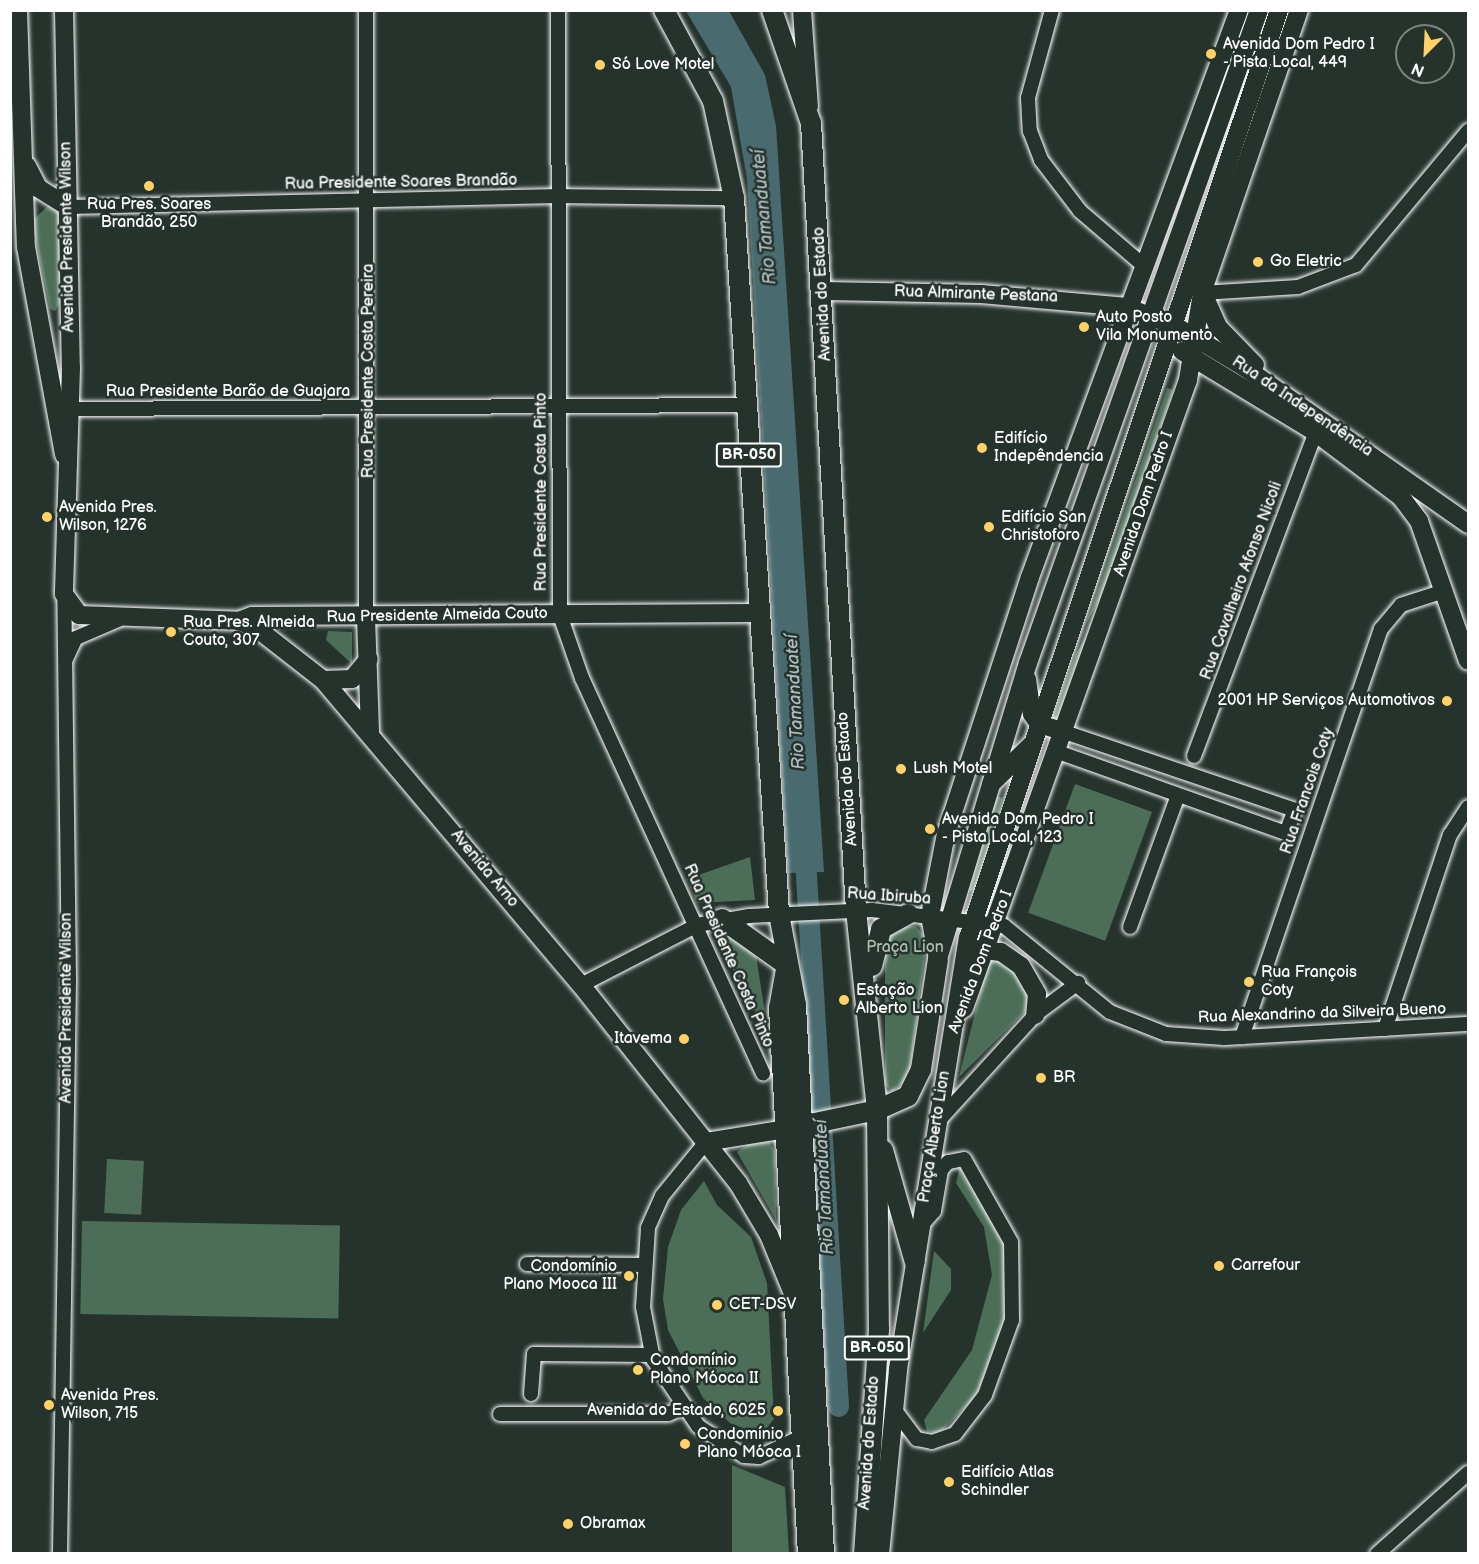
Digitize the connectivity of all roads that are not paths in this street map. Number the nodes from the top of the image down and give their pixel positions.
1 (18, 10) edge
2 (64, 10) edge
3 (366, 10) edge
4 (558, 10) edge
5 (664, 10) edge
6 (772, 10) edge
7 (802, 10) edge
8 (1052, 10) edge
9 (1239, 10) edge
10 (1258, 10) edge
11 (1279, 10) edge
12 (1299, 10) edge
13 (811, 123) junction
14 (1468, 131) edge
15 (25, 161) junction
16 (559, 196) junction
17 (49, 198) junction
18 (734, 198) junction
19 (369, 199) junction
20 (69, 207) junction
21 (23, 214) junction
22 (1143, 265) junction
23 (1191, 269) junction
24 (824, 291) junction
25 (1203, 293) junction
26 (1126, 307) junction
27 (1149, 319) junction
28 (1174, 335) junction
29 (1196, 337) junction
30 (1191, 357) junction
31 (1279, 390) junction
32 (558, 405) junction
33 (746, 405) junction
34 (70, 409) junction
35 (370, 409) junction
36 (1318, 425) junction
37 (66, 462) junction
38 (1450, 510) junction
39 (1419, 521) junction
40 (1468, 524) edge
41 (1030, 577) junction
42 (1444, 591) junction
43 (64, 594) junction
44 (1110, 603) junction
45 (757, 613) junction
46 (560, 615) junction
47 (366, 617) junction
48 (118, 620) junction
49 (239, 621) junction
50 (1040, 626) junction
51 (1066, 649) junction
52 (66, 659) junction
53 (369, 659) junction
54 (1468, 661) edge
55 (1028, 663) junction
56 (323, 680) junction
57 (1039, 724) junction
58 (370, 732) junction
59 (1065, 732) junction
60 (1033, 744) junction
61 (1058, 752) junction
62 (1194, 756) dead end
63 (1167, 767) junction
64 (1214, 783) junction
65 (988, 788) junction
66 (1160, 788) junction
67 (1178, 795) junction
68 (1206, 805) junction
69 (1468, 807) edge
70 (851, 910) junction
71 (784, 914) junction
72 (908, 914) junction
73 (939, 917) junction
74 (722, 919) junction
75 (973, 921) junction
76 (997, 924) junction
77 (697, 925) junction
78 (1130, 927) dead end
79 (985, 947) junction
80 (966, 952) junction
81 (938, 959) junction
82 (785, 966) junction
83 (1078, 983) junction
84 (581, 985) junction
85 (870, 1004) junction
86 (1040, 1011) junction
87 (1468, 1024) edge
88 (1385, 1029) junction
89 (1242, 1037) junction
90 (948, 1048) junction
91 (762, 1074) dead end
92 (877, 1110) junction
93 (937, 1125) junction
94 (794, 1127) junction
95 (706, 1142) junction
96 (878, 1142) junction
97 (921, 1227) junction
98 (915, 1262) junction
99 (527, 1263) dead end
100 (642, 1265) junction
101 (794, 1296) junction
102 (652, 1355) junction
103 (531, 1394) dead end
104 (682, 1408) junction
105 (894, 1409) junction
106 (500, 1414) dead end
107 (801, 1437) junction
108 (1468, 1473) edge
109 (60, 1554) edge
110 (807, 1554) edge
111 (824, 1554) edge
112 (864, 1554) edge
113 (880, 1554) edge
114 (1377, 1554) edge

1 - 15 main road, Avenida Presidente Wilson
2 - 20 main road, Avenida Presidente Wilson
3 - 19 street, Rua Presidente Costa Pereira
4 - 16 street, Rua Presidente Costa Pinto
5 - 18 highway, BR-050
6 - 13 highway, Avenida do Estado / BR-050
7 - 13 main road
8 - 22 street
9 - 22 main road
10 - 27 main road
11 - 23 main road, Avenida Dom Pedro I
12 - 25 main road, Avenida Dom Pedro I
13 - 24 highway, Avenida do Estado / BR-050
14 - 25 street
15 - 17 main road
15 - 21 main road, Avenida Presidente Wilson
16 - 18 street, Rua Presidente Soares Brandão
16 - 19 street, Rua Presidente Soares Brandão
16 - 32 street, Rua Presidente Costa Pinto
17 - 20 main road
17 - 21 main road
18 - 33 highway, BR-050
19 - 20 street, Rua Presidente Soares Brandão
19 - 35 street, Rua Presidente Costa Pereira
20 - 34 main road, Avenida Presidente Wilson
21 - 37 main road, Avenida Presidente Wilson
22 - 26 main road
23 - 25 main road
23 - 28 main road, Avenida Dom Pedro I
24 - 26 main road, Rua Almirante Pestana
24 - 70 highway, Avenida do Estado / BR-050
25 - 29 main road, Avenida Dom Pedro I
25 - 31 main road
26 - 27 main road
26 - 41 main road
27 - 28 main road
27 - 50 main road
28 - 29 main road, Rua da Independência
28 - 30 main road, Rua da Independência
28 - 51 main road, Avenida Dom Pedro I
29 - 30 main road, Avenida Dom Pedro I
29 - 31 main road, Rua da Independência
30 - 36 main road, Rua da Independência
30 - 44 main road, Avenida Dom Pedro I
31 - 36 main road, Rua da Independência
32 - 33 street, Rua Presidente Barão de Guajara
32 - 35 street, Rua Presidente Barão de Guajara
32 - 46 street, Rua Presidente Costa Pinto
33 - 45 highway, BR-050
34 - 35 street, Rua Presidente Barão de Guajara
34 - 37 main road, Avenida Presidente Wilson
35 - 47 street, Rua Presidente Costa Pereira
36 - 38 main road, Rua da Independência
36 - 39 main road, Rua da Independência
36 - 62 street, Rua Cavalheiro Afonso Nicoli
37 - 43 main road, Avenida Presidente Wilson
38 - 39 main road
38 - 40 main road, Rua da Independência
39 - 42 main road
41 - 50 main road
41 - 73 main road
42 - 54 main road
42 - 89 street, Rua Francois Coty
43 - 48 main road, Rua Presidente Almeida Couto
43 - 52 street, Avenida Presidente Wilson
44 - 51 main road
44 - 59 main road, Avenida Dom Pedro I
45 - 46 main road, Rua Presidente Almeida Couto
45 - 71 highway, BR-050
46 - 47 main road, Rua Presidente Almeida Couto
46 - 77 street, Rua Presidente Costa Pinto
47 - 49 main road, Rua Presidente Almeida Couto
47 - 53 main road, Rua Presidente Costa Pereira
48 - 49 main road, Rua Presidente Almeida Couto
48 - 52 street, Rua Presidente Almeida Couto
49 - 56 main road, Avenida Arno
50 - 55 main road
51 - 57 main road, Avenida Dom Pedro I
52 - 109 street, Avenida Presidente Wilson
53 - 56 main road
53 - 58 main road, Rua Presidente Costa Pereira
55 - 57 main road
55 - 65 main road
56 - 58 main road, Avenida Arno
57 - 59 main road
57 - 60 main road, Avenida Dom Pedro I
58 - 84 main road, Avenida Arno
59 - 61 main road, Avenida Dom Pedro I
59 - 63 street
60 - 61 main road
60 - 65 main road
60 - 75 main road, Avenida Dom Pedro I
61 - 66 street
61 - 76 main road, Avenida Dom Pedro I
63 - 64 street
63 - 66 street
64 - 68 street
64 - 68 street
65 - 73 main road
66 - 67 street
67 - 68 street
67 - 78 street
69 - 88 street
70 - 71 street, Rua Ibiruba
70 - 72 street, Rua Ibiruba
70 - 85 highway, Avenida do Estado / BR-050
71 - 74 street, Rua Ibiruba
71 - 82 highway, BR-050
72 - 73 street, Rua Ibiruba
72 - 85 highway
73 - 75 street, Rua Ibiruba
73 - 81 main road
74 - 77 street, Rua Ibiruba
74 - 82 highway
75 - 76 street, Rua Ibiruba
75 - 80 main road, Avenida Dom Pedro I
76 - 79 main road, Avenida Dom Pedro I
76 - 83 street, Rua Alexandrino da Silveira Bueno
77 - 84 street, Rua Ibiruba
77 - 91 street, Rua Presidente Costa Pinto
79 - 80 main road
79 - 86 main road
79 - 90 main road, Avenida Dom Pedro I
80 - 81 main road
80 - 90 main road, Avenida Dom Pedro I
81 - 92 highway
82 - 94 highway, BR-050
83 - 86 street
83 - 89 street, Rua Alexandrino da Silveira Bueno
84 - 95 main road, Avenida Arno
85 - 92 highway, Avenida do Estado / BR-050
86 - 93 street
87 - 88 street, Rua Alexandrino da Silveira Bueno
88 - 89 street, Rua Alexandrino da Silveira Bueno
90 - 93 main road, Praça Alberto Lion
92 - 94 highway
92 - 96 highway, Avenida do Estado / BR-050
93 - 97 main road, Praça Alberto Lion
94 - 95 main road
94 - 101 main road
94 - 111 highway, BR-050
95 - 100 street
95 - 101 main road
96 - 98 highway
96 - 112 highway, Avenida do Estado / BR-050
97 - 98 main road, Praça Alberto Lion
97 - 105 street, Praça Alberto Lion
98 - 105 main road, Avenida do Estado
99 - 100 street
100 - 102 street
101 - 107 main road
102 - 103 street
102 - 104 street
104 - 106 street
104 - 107 street
105 - 113 main road, Avenida do Estado
107 - 110 main road
108 - 114 street

